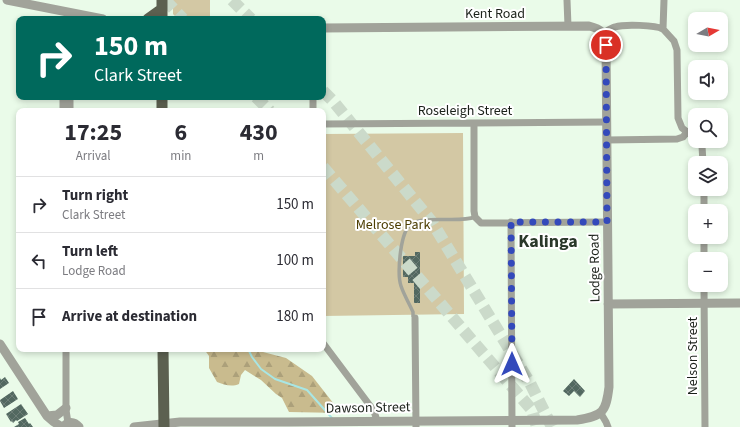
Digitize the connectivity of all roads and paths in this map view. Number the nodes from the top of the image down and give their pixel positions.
1 (7, 0) edge
2 (567, 0) edge
3 (664, 0) edge
4 (162, 9) edge
5 (65, 15) edge
6 (152, 16) edge
7 (568, 26) junction
8 (326, 28) edge
9 (663, 29) junction
10 (604, 34) junction
11 (607, 122) junction
12 (474, 123) junction
13 (326, 124) edge
14 (687, 132) joint
15 (607, 140) junction
16 (475, 217) junction
17 (511, 222) junction
18 (607, 222) junction
19 (704, 292) edge
20 (704, 303) junction
21 (740, 303) edge
22 (608, 304) junction
23 (415, 318) joint
24 (0, 344) edge
25 (326, 347) edge
26 (66, 352) edge
27 (163, 352) edge
28 (66, 408) junction
29 (600, 412) junction
30 (47, 416) junction
31 (377, 421) junction
32 (512, 423) edge
33 (264, 424) edge
34 (416, 424) edge
35 (164, 425) edge
36 (64, 426) edge
37 (78, 427) edge
38 (134, 427) edge
39 (608, 427) edge
40 (705, 427) edge

1 - 5 street
2 - 7 street
3 - 9 street
4 - 6 main road
7 - 8 street, Kent Road
7 - 10 street, Kent Road
9 - 10 street
9 - 14 street
10 - 11 street, Lodge Road
11 - 12 street, Roseleigh Street
11 - 15 street, Lodge Road
12 - 13 street, Roseleigh Street
12 - 16 street
14 - 15 street
15 - 18 street, Lodge Road
16 - 17 street
16 - 23 lane
17 - 18 street
17 - 32 street
18 - 22 street, Lodge Road
19 - 20 street, Nelson Street
20 - 21 street
20 - 22 street
20 - 40 street, Nelson Street
22 - 29 street, Lodge Road
23 - 34 street
24 - 30 street
25 - 31 street
26 - 28 street
27 - 35 main road
28 - 30 street
28 - 36 street
29 - 32 street, Dawson Street
29 - 39 street
30 - 36 street
31 - 33 street, Dawson Street
31 - 34 street, Dawson Street
32 - 34 street, Dawson Street
33 - 35 street, Dawson Street
35 - 38 street, Dawson Street
36 - 37 street

